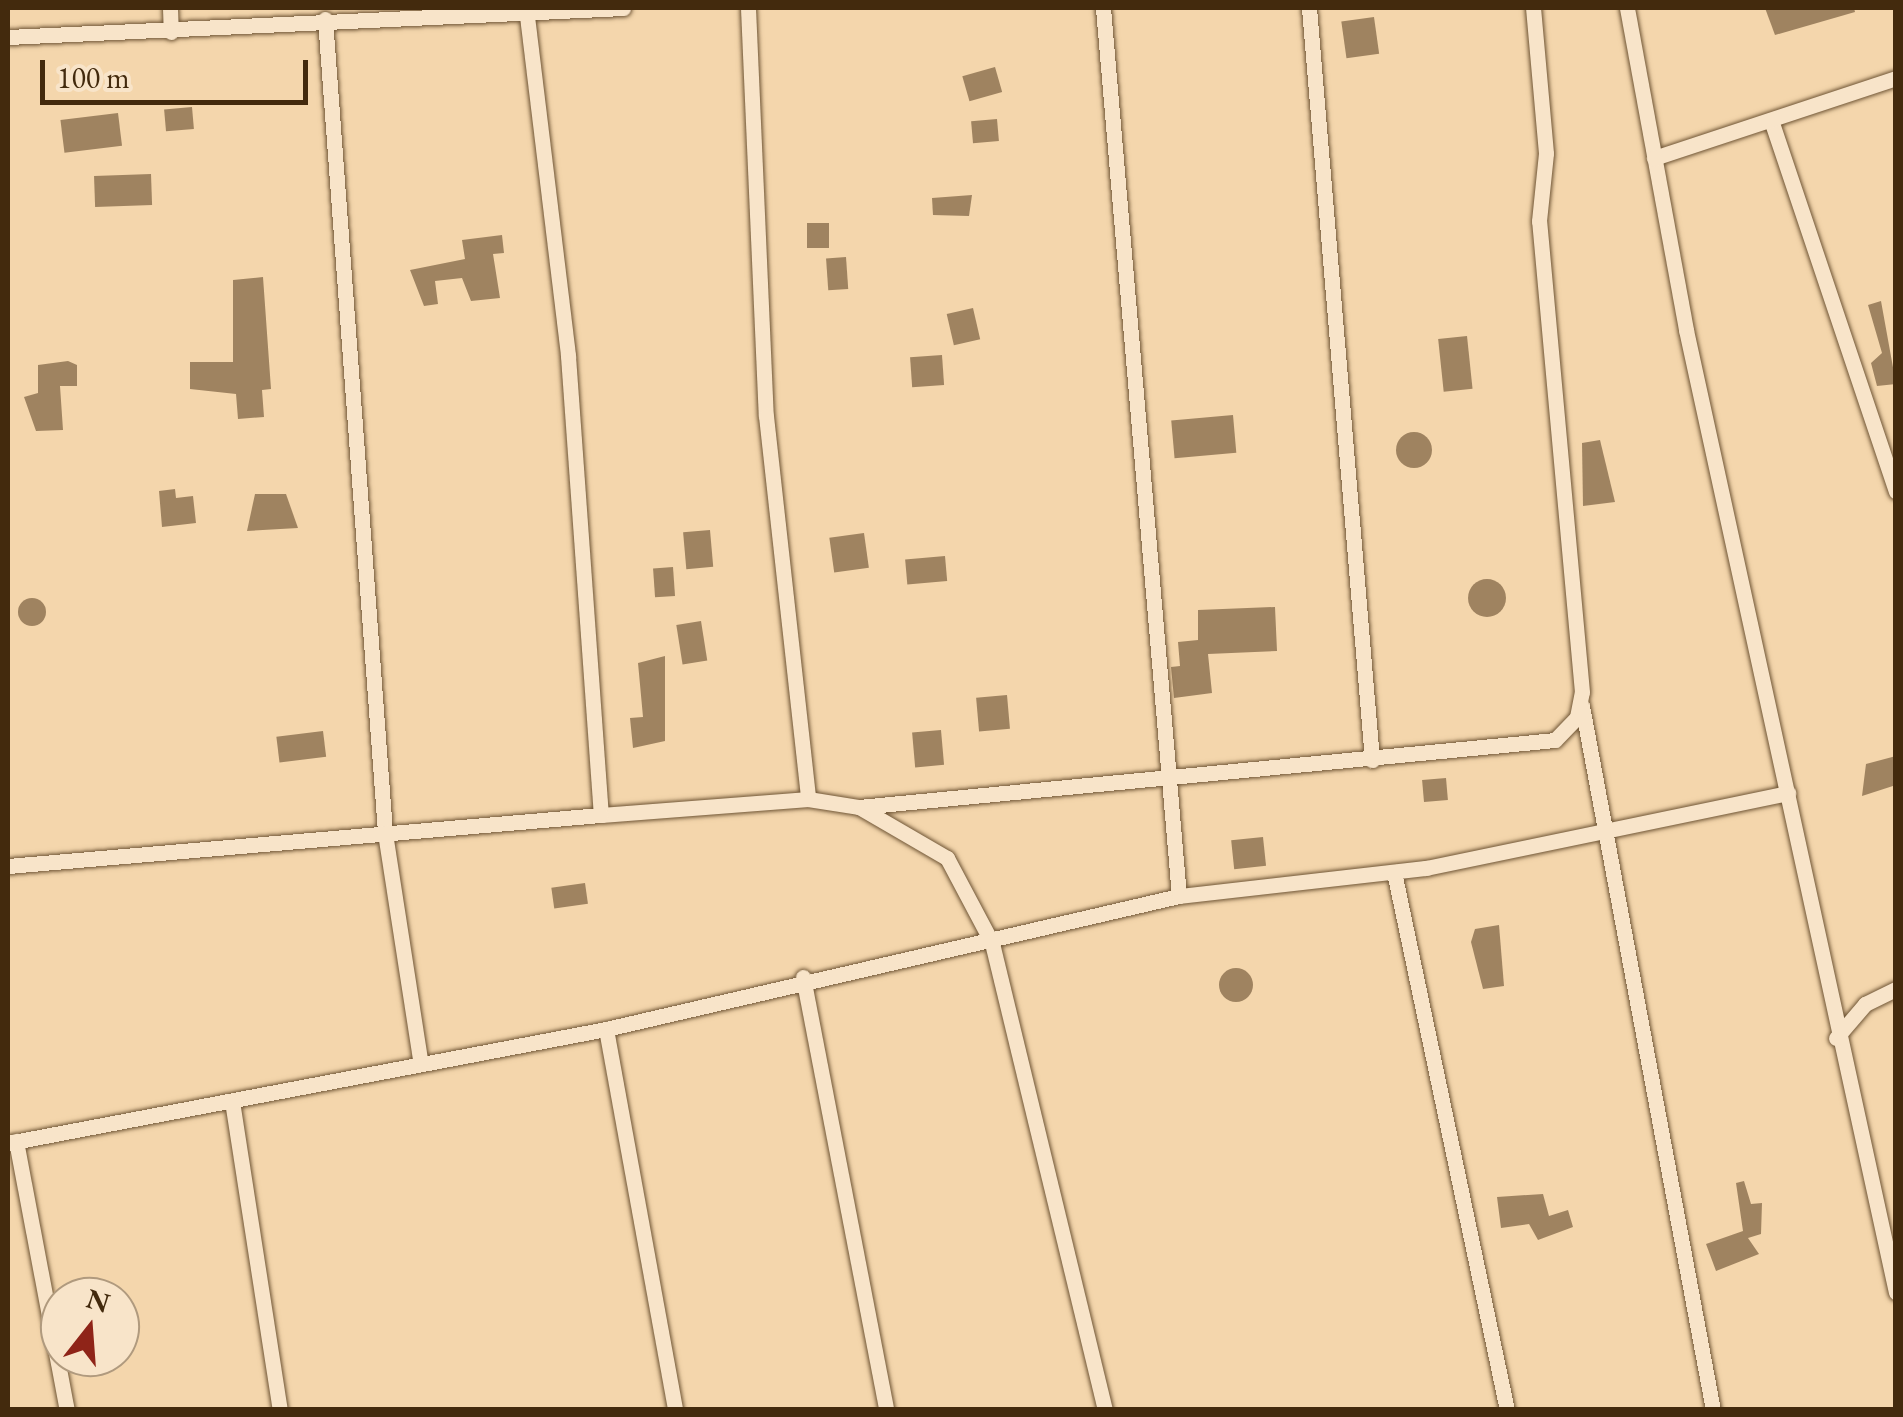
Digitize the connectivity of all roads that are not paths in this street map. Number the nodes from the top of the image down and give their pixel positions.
1 (170, 8) edge
2 (563, 8) edge
3 (623, 8) edge
4 (748, 8) edge
5 (1103, 8) edge
6 (1309, 8) edge
7 (1533, 8) edge
8 (1627, 8) edge
9 (527, 16) junction
10 (325, 19) junction
11 (171, 32) junction
12 (8, 37) edge
13 (1896, 78) edge
14 (1771, 120) junction
15 (1654, 158) junction
16 (1896, 492) edge
17 (1582, 704) junction
18 (1372, 760) junction
19 (1168, 771) junction
20 (1788, 792) junction
21 (808, 799) junction
22 (859, 806) junction
23 (601, 815) junction
24 (385, 832) junction
25 (1599, 832) junction
26 (8, 866) edge
27 (1394, 872) junction
28 (1180, 896) junction
29 (992, 943) junction
30 (804, 977) junction
31 (1896, 989) edge
32 (606, 1028) junction
33 (1836, 1038) junction
34 (420, 1060) junction
35 (232, 1101) junction
36 (12, 1142) edge
37 (1896, 1292) edge
38 (67, 1410) edge
39 (280, 1410) edge
40 (675, 1410) edge
41 (886, 1410) edge
42 (1106, 1410) edge
43 (1507, 1410) edge
44 (1712, 1410) edge

1 - 11 street
2 - 3 street
2 - 9 street
4 - 21 street
5 - 19 street
6 - 18 street
7 - 17 street
8 - 15 street
9 - 10 street
9 - 23 street
10 - 11 street
10 - 24 street
11 - 12 street
13 - 14 street
14 - 15 street
14 - 16 street
15 - 20 street
17 - 18 street
17 - 25 street
18 - 19 street
19 - 22 street
19 - 28 street
20 - 25 street
20 - 33 street
21 - 22 street
21 - 23 street
22 - 29 street
23 - 24 street
24 - 26 street
24 - 34 street
25 - 27 street
25 - 44 street
27 - 28 street
27 - 43 street
28 - 29 street
29 - 30 street
29 - 42 street
30 - 32 street
30 - 41 street
31 - 33 street
32 - 34 street
32 - 40 street
33 - 37 street
34 - 35 street
35 - 36 street
35 - 39 street
36 - 38 street

